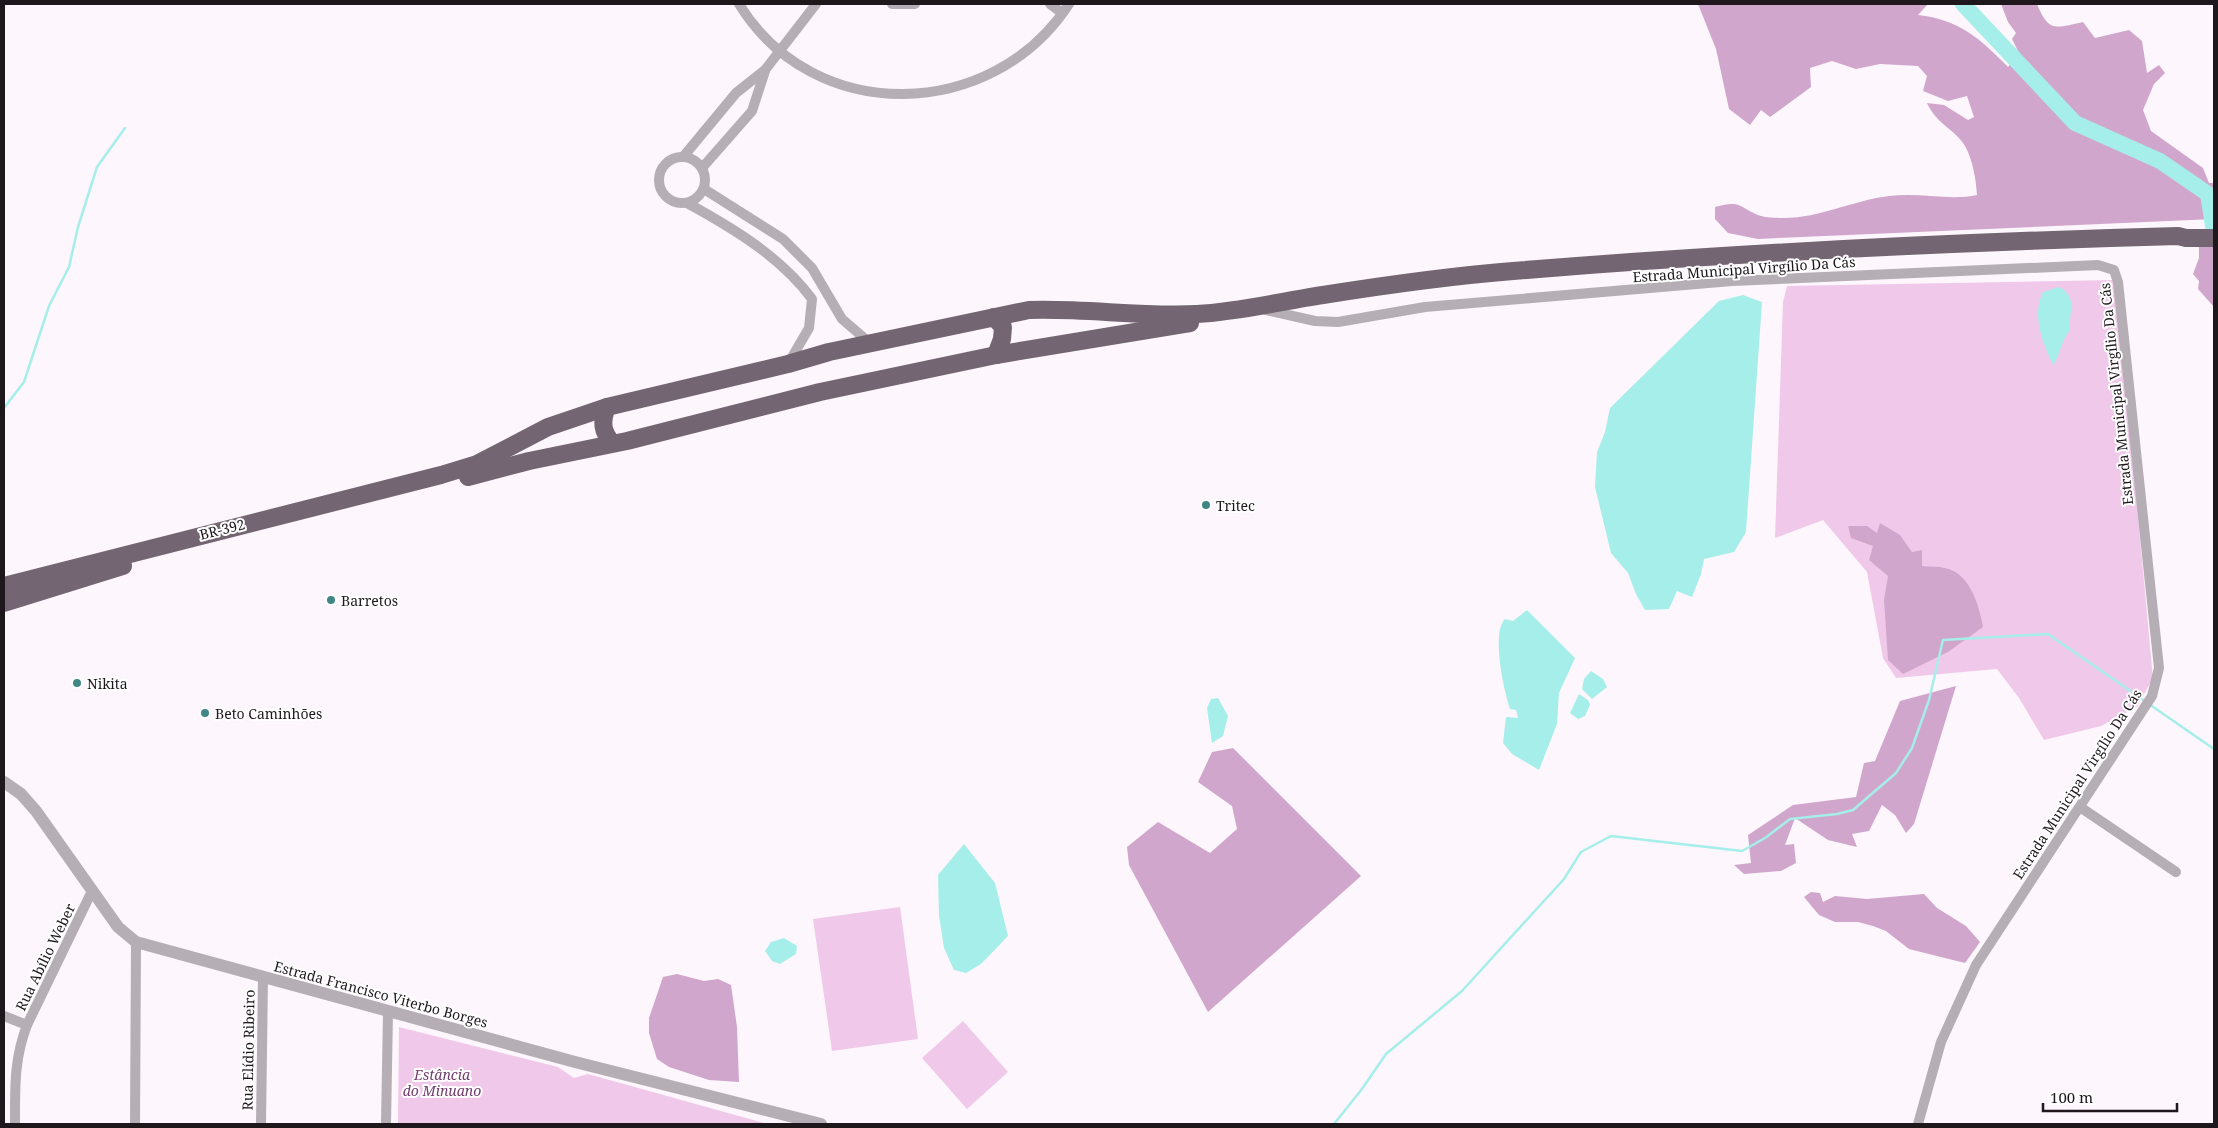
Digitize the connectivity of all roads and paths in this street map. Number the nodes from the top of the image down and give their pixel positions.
1 (739, 4) edge
2 (816, 4) edge
3 (892, 4) edge
4 (915, 4) edge
5 (1050, 4) edge
6 (1069, 4) edge
7 (1062, 13) junction
8 (780, 50) junction
9 (765, 70) junction
10 (683, 157) junction
11 (702, 168) junction
12 (704, 189) junction
13 (687, 203) junction
14 (2186, 238) junction
15 (2214, 238) edge
16 (1266, 310) junction
17 (994, 317) junction
18 (870, 343) junction
19 (996, 355) junction
20 (788, 364) junction
21 (607, 406) junction
22 (612, 444) junction
23 (4, 586) edge
24 (4, 603) edge
25 (4, 782) edge
26 (2080, 807) junction
27 (2176, 872) dead end
28 (92, 891) junction
29 (136, 942) junction
30 (263, 977) junction
31 (388, 1012) junction
32 (4, 1016) edge
33 (27, 1025) junction
34 (15, 1124) edge
35 (135, 1124) edge
36 (261, 1124) edge
37 (386, 1124) edge
38 (822, 1124) edge
39 (1918, 1124) edge

1 - 8 street
2 - 8 street
3 - 4 street
5 - 7 street
6 - 7 street
7 - 8 street
8 - 9 street
9 - 10 street
9 - 11 street
10 - 11 street
10 - 13 street
11 - 12 street
12 - 13 street
12 - 18 street
13 - 20 street
14 - 15 highway, BR-392
14 - 16 highway, BR-392
14 - 17 highway, BR-392
16 - 19 highway, BR-392
16 - 26 street, Estrada Municipal Virgílio Da Cás
17 - 18 highway, BR-392
17 - 19 highway
18 - 20 highway, BR-392
19 - 22 highway, BR-392
20 - 21 highway, BR-392
21 - 22 highway
21 - 23 highway, BR-392
22 - 24 highway, BR-392
25 - 28 street, Estrada Francisco Viterbo Borges
26 - 27 street
26 - 39 street, Estrada Municipal Virgílio Da Cás
28 - 29 street, Estrada Francisco Viterbo Borges
28 - 33 street, Rua Abílio Weber
29 - 30 street, Estrada Francisco Viterbo Borges
29 - 35 street
30 - 31 street, Estrada Francisco Viterbo Borges
30 - 36 street, Rua Elídio Ribeiro
31 - 37 street
31 - 38 street, Estrada Francisco Viterbo Borges
32 - 33 street
33 - 34 street, Rua Abílio Weber

